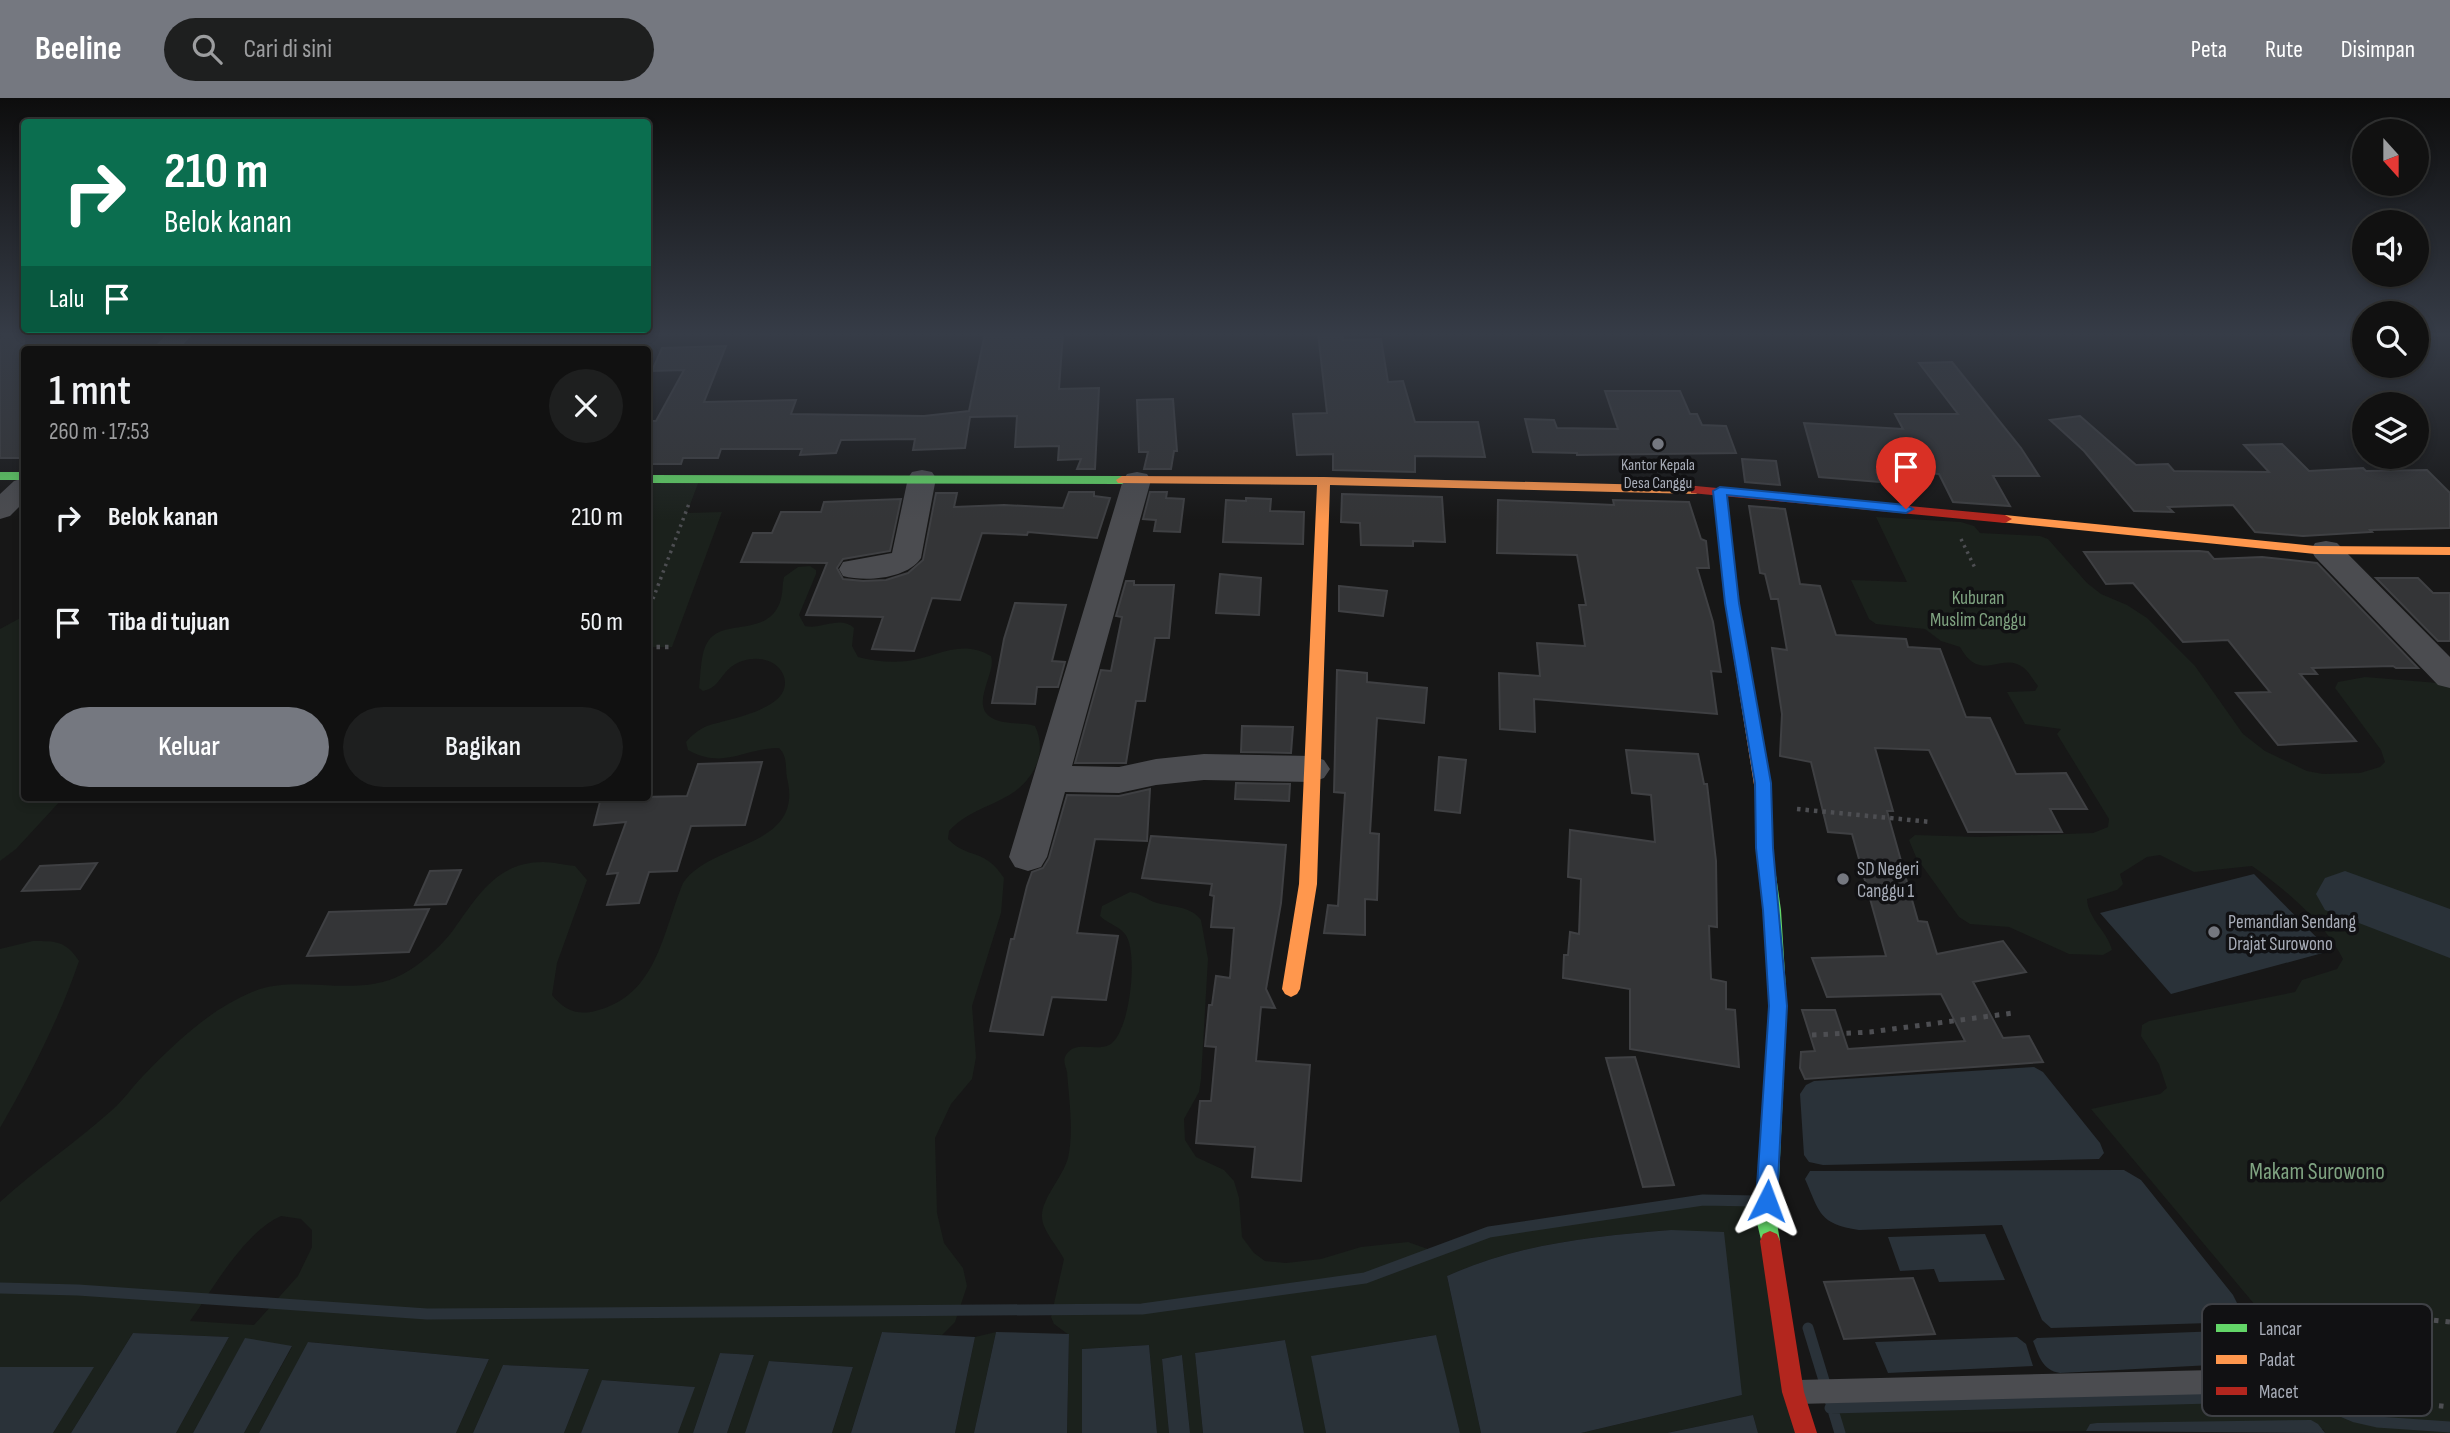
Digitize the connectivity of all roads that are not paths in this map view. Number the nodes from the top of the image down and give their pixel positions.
1 (0, 476) edge
2 (21, 476) edge
3 (922, 478) junction
4 (651, 479) edge
5 (1138, 480) junction
6 (1324, 481) junction
7 (21, 490) edge
8 (1720, 491) junction
9 (0, 510) edge
10 (2326, 550) junction
11 (2450, 551) edge
12 (854, 569) dead end
13 (2450, 677) edge
14 (1312, 769) junction
15 (1050, 779) junction
16 (1028, 857) dead end
17 (1291, 989) dead end
18 (2202, 1382) edge
19 (1802, 1392) junction
20 (1806, 1433) edge

1 - 2 street
3 - 4 street
3 - 5 street
3 - 12 street
5 - 6 street
5 - 15 street
6 - 8 street
6 - 14 street
7 - 9 street
8 - 10 street
8 - 19 street
10 - 11 street
10 - 13 street
14 - 15 street
14 - 17 street
15 - 16 street
18 - 19 lane
19 - 20 street

